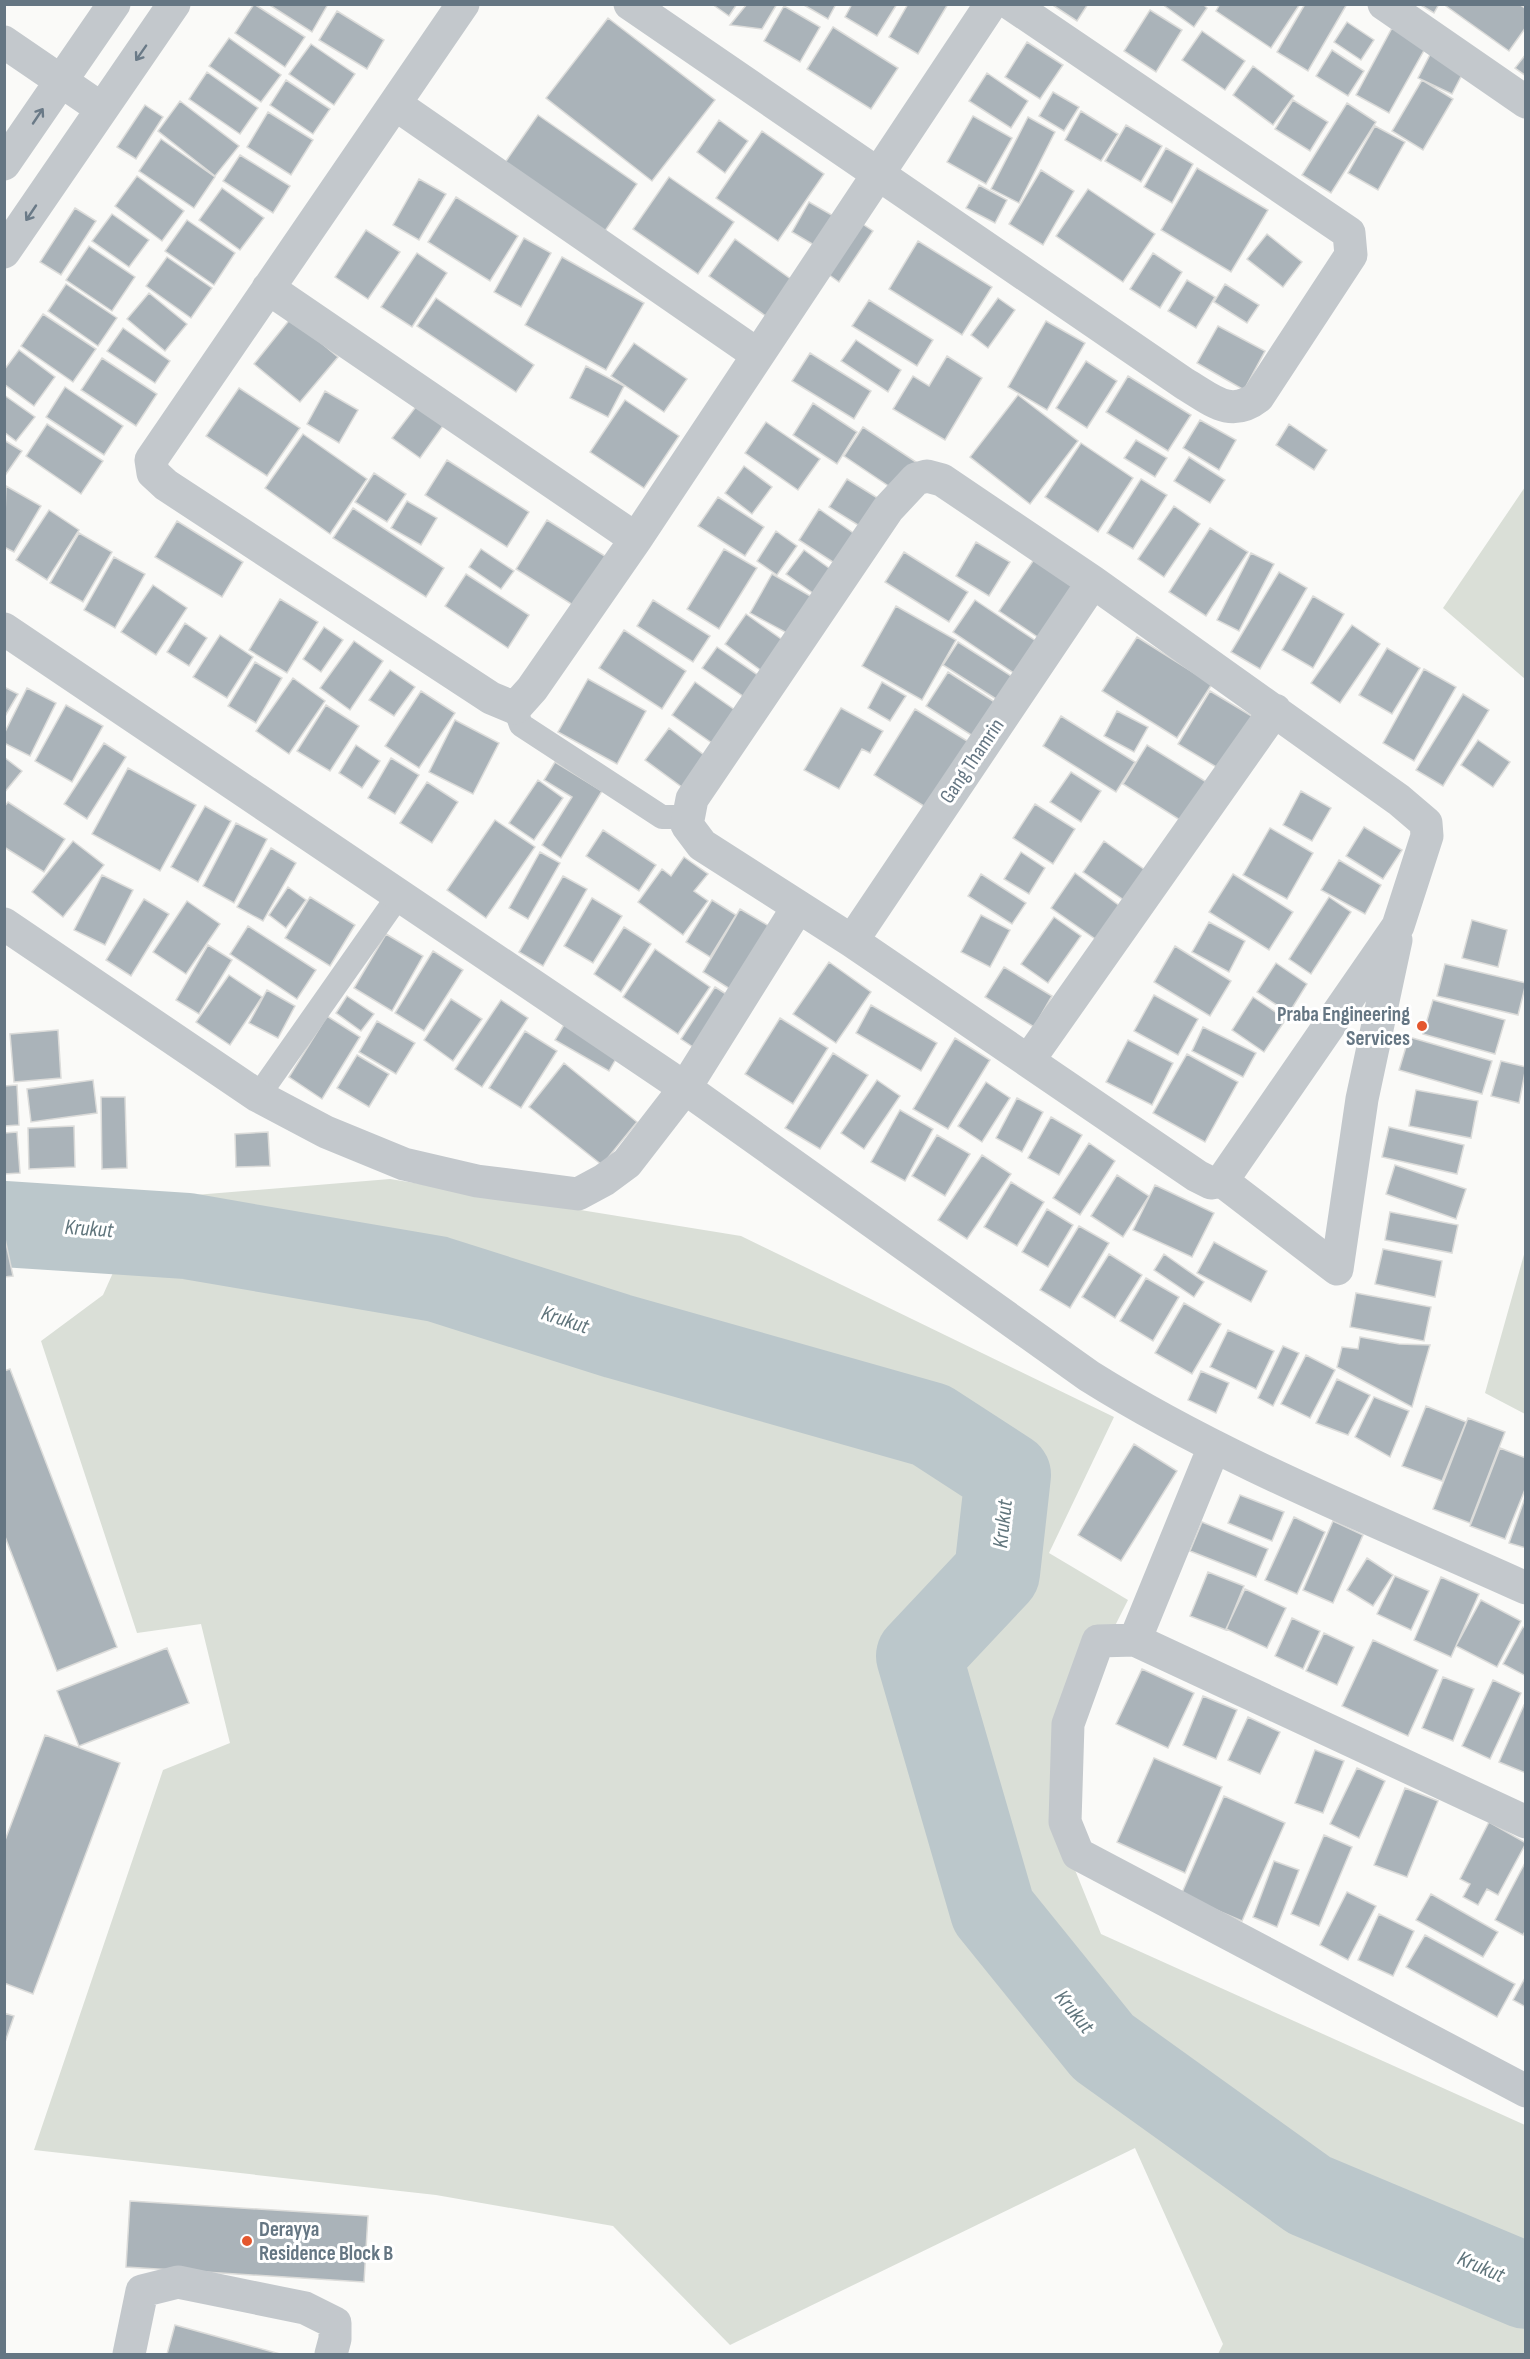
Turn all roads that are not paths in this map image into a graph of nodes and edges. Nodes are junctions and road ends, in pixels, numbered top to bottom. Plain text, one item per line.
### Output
1 (114, 4) edge
2 (174, 4) edge
3 (630, 4) edge
4 (991, 4) edge
5 (1011, 4) edge
6 (1384, 4) edge
7 (452, 8) edge
8 (4, 42) edge
9 (62, 81) junction
10 (1526, 102) edge
11 (395, 104) junction
12 (102, 109) junction
13 (4, 165) edge
14 (879, 173) junction
15 (4, 252) edge
16 (268, 288) junction
17 (758, 355) junction
18 (636, 539) junction
19 (1093, 582) junction
20 (4, 628) edge
21 (515, 708) junction
22 (1275, 710) junction
23 (688, 817) junction
24 (399, 895) junction
25 (798, 908) junction
26 (4, 924) edge
27 (1398, 926) junction
28 (852, 941) junction
29 (1028, 1061) junction
30 (686, 1088) junction
31 (258, 1096) junction
32 (1222, 1181) junction
33 (1214, 1447) junction
34 (1526, 1588) edge
35 (1135, 1640) junction
36 (1526, 1822) edge
37 (1526, 2091) edge
38 (129, 2355) edge
39 (331, 2355) edge

1 - 9 street
2 -> 12 street
3 - 14 street
4 - 14 street
5 - 14 street
6 - 10 street
7 - 11 street
8 - 9 street
9 - 12 street
13 -> 9 street
11 - 16 street
11 - 17 street
12 -> 15 street
14 - 17 street
16 - 18 street
16 - 21 street
17 - 18 street
18 - 21 street
19 - 22 street
19 - 23 street
19 - 28 street, Gang Thamrin
20 - 24 street
21 - 23 lane
22 - 27 street
22 - 29 street
23 - 25 street
24 - 30 street
24 - 31 lane
25 - 28 street
25 - 30 street
26 - 31 street
27 - 32 street
27 - 32 street
28 - 29 street
29 - 32 street
30 - 31 street
30 - 33 street
33 - 34 street
33 - 35 street
35 - 36 street
35 - 37 street
38 - 39 street

